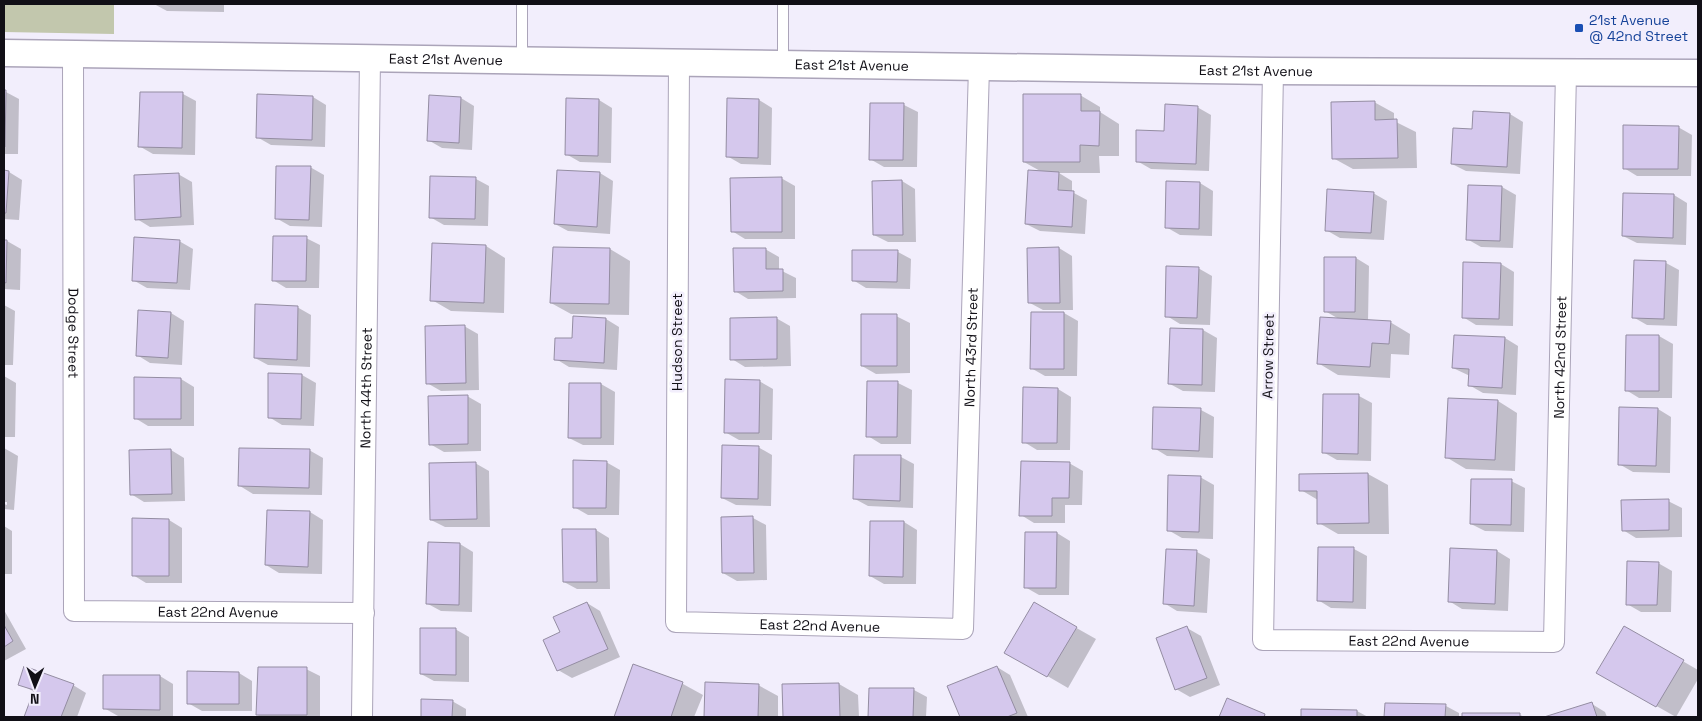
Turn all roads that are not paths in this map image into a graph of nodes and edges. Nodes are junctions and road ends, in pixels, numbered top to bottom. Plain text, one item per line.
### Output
1 (522, 4) edge
2 (784, 4) edge
3 (4, 53) edge
4 (73, 54) junction
5 (370, 58) junction
6 (522, 60) junction
7 (679, 62) junction
8 (783, 64) junction
9 (979, 67) junction
10 (1273, 71) junction
11 (1566, 72) junction
12 (1698, 73) edge
13 (74, 611) joint
14 (364, 613) junction
15 (676, 622) joint
16 (963, 629) joint
17 (1263, 640) joint
18 (1554, 642) joint
19 (362, 717) edge

1 - 6 lane
2 - 8 lane
3 - 4 street, East 21st Avenue
4 - 5 street, East 21st Avenue
4 - 13 street, Dodge Street
5 - 6 street, East 21st Avenue
5 - 14 street, North 44th Street
6 - 7 street, East 21st Avenue
7 - 8 street, East 21st Avenue
7 - 15 street, Hudson Street
8 - 9 street, East 21st Avenue
9 - 10 street, East 21st Avenue
9 - 16 street, North 43rd Street
10 - 11 street, East 21st Avenue
10 - 17 street, Arrow Street
11 - 12 street, East 21st Avenue
11 - 18 street, North 42nd Street
13 - 14 street, East 22nd Avenue
14 - 19 street, North 44th Street
15 - 16 street, East 22nd Avenue
17 - 18 street, East 22nd Avenue

